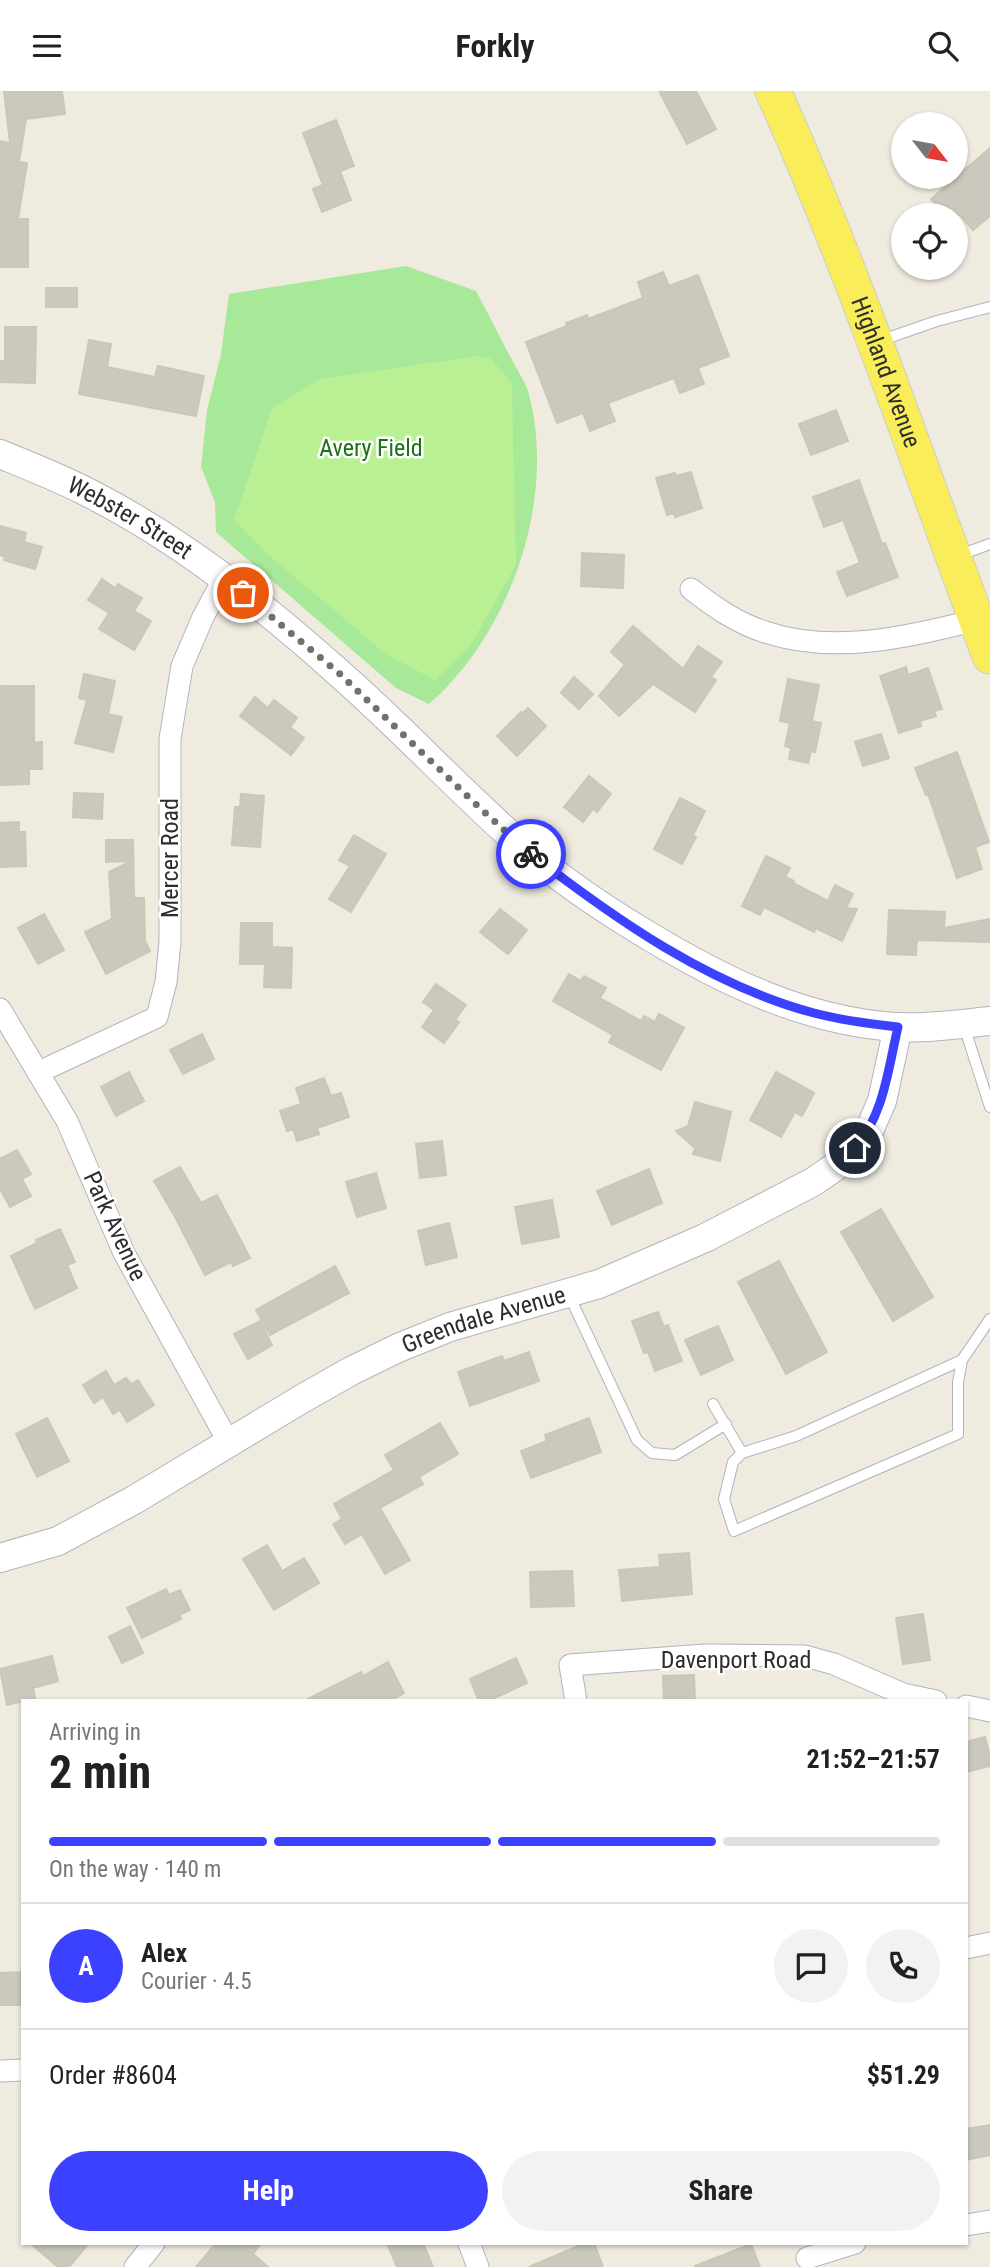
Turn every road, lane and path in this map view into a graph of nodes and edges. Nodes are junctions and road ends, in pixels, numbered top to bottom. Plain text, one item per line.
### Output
1 (773, 91) edge
2 (990, 307) edge
3 (876, 342) junction
4 (0, 454) edge
5 (990, 544) edge
6 (953, 557) junction
7 (224, 578) junction
8 (691, 589) dead end
9 (976, 620) junction
10 (990, 656) edge
11 (0, 1009) edge
12 (977, 1022) edge
13 (898, 1027) junction
14 (39, 1072) junction
15 (988, 1094) edge
16 (990, 1107) edge
17 (568, 1293) junction
18 (990, 1319) edge
19 (962, 1360) junction
20 (713, 1404) dead end
21 (726, 1424) junction
22 (229, 1443) junction
23 (742, 1453) junction
24 (0, 1558) edge
25 (576, 1699) edge
26 (927, 1699) edge
27 (968, 1706) edge
28 (990, 1711) edge
29 (990, 1943) edge
30 (968, 1948) edge
31 (21, 2070) edge
32 (0, 2071) edge
33 (990, 2221) edge
34 (968, 2225) edge
35 (152, 2245) edge
36 (470, 2245) edge
37 (847, 2245) edge
38 (806, 2256) edge
39 (135, 2267) edge
40 (478, 2267) edge

1 - 3 main road, Highland Avenue
2 - 3 lane
3 - 6 main road, Highland Avenue
4 - 7 street, Webster Street
5 - 6 lane
6 - 9 main road, Highland Avenue
7 - 13 street, Webster Street
7 - 14 street, Mercer Road
8 - 9 street
9 - 10 main road, Highland Avenue
11 - 14 street, Park Avenue
12 - 13 street, Webster Street
12 - 15 lane
13 - 17 street, Greendale Avenue
14 - 22 street, Park Avenue
15 - 16 lane
17 - 21 lane
17 - 22 street, Greendale Avenue
18 - 19 lane
19 - 23 lane
19 - 23 lane
20 - 21 lane
21 - 23 lane
22 - 24 street, Greendale Avenue
25 - 26 street, Davenport Road
27 - 28 street
29 - 30 street
31 - 32 street
33 - 34 street
35 - 39 street
36 - 40 street
37 - 38 street

